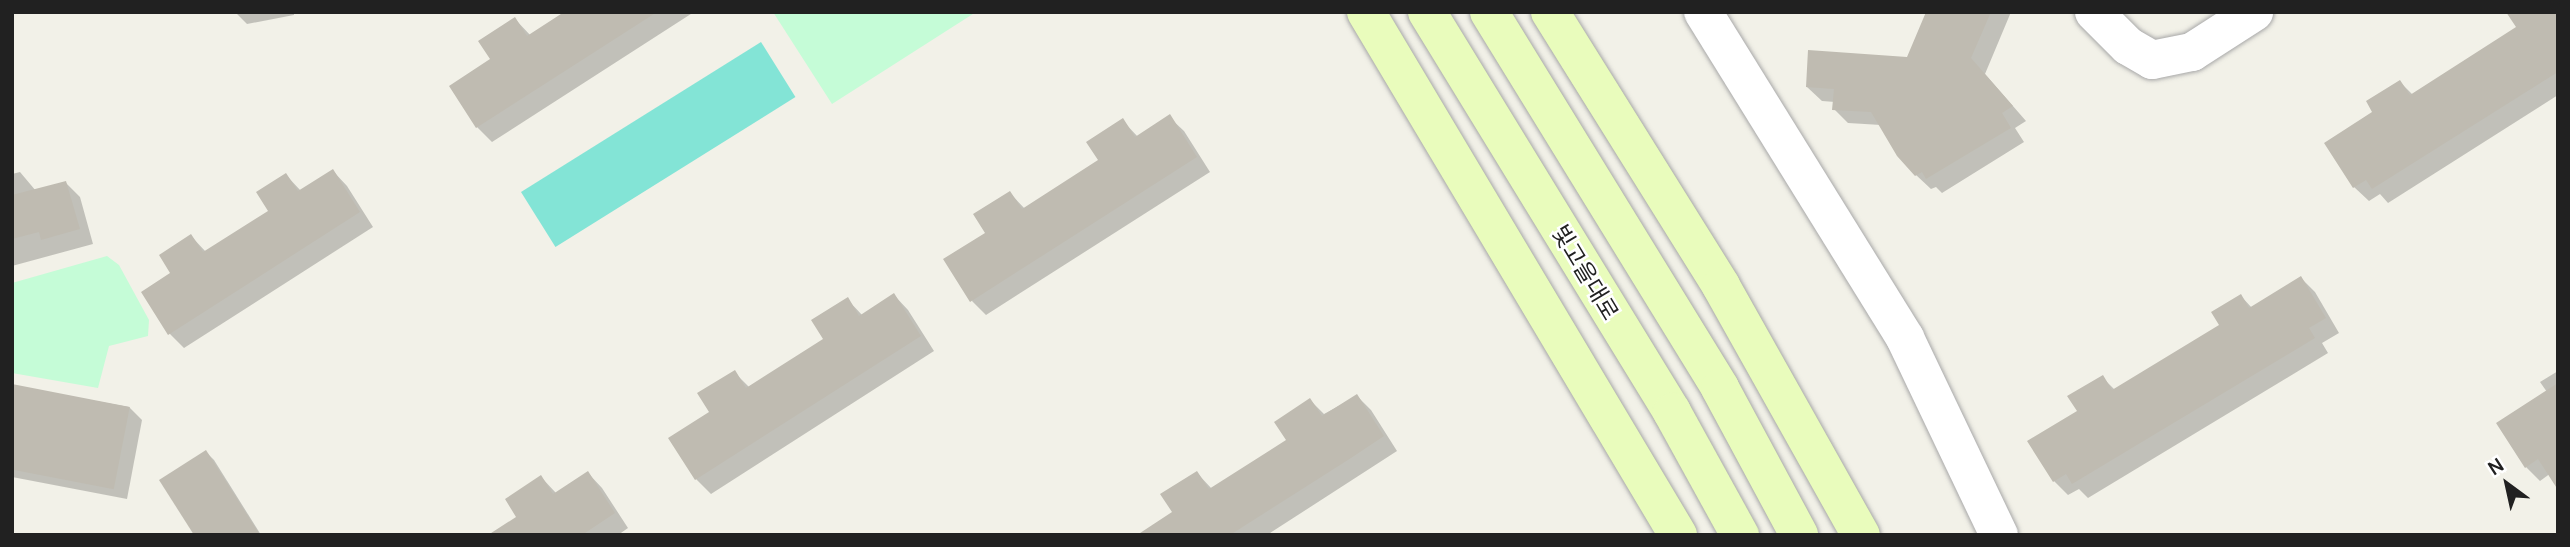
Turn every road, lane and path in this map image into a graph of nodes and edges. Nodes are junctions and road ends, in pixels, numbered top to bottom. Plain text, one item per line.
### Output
1 (1366, 12) edge
2 (1427, 12) edge
3 (1489, 12) edge
4 (1703, 12) edge
5 (2094, 12) edge
6 (2254, 12) edge
7 (1556, 19) edge
8 (1678, 535) edge
9 (1741, 535) edge
10 (1799, 535) edge
11 (1861, 535) edge
12 (2000, 535) edge

1 - 8 main road
2 - 9 main road, 빛고을대로
3 - 10 main road
4 - 12 street
5 - 6 street
7 - 11 main road

